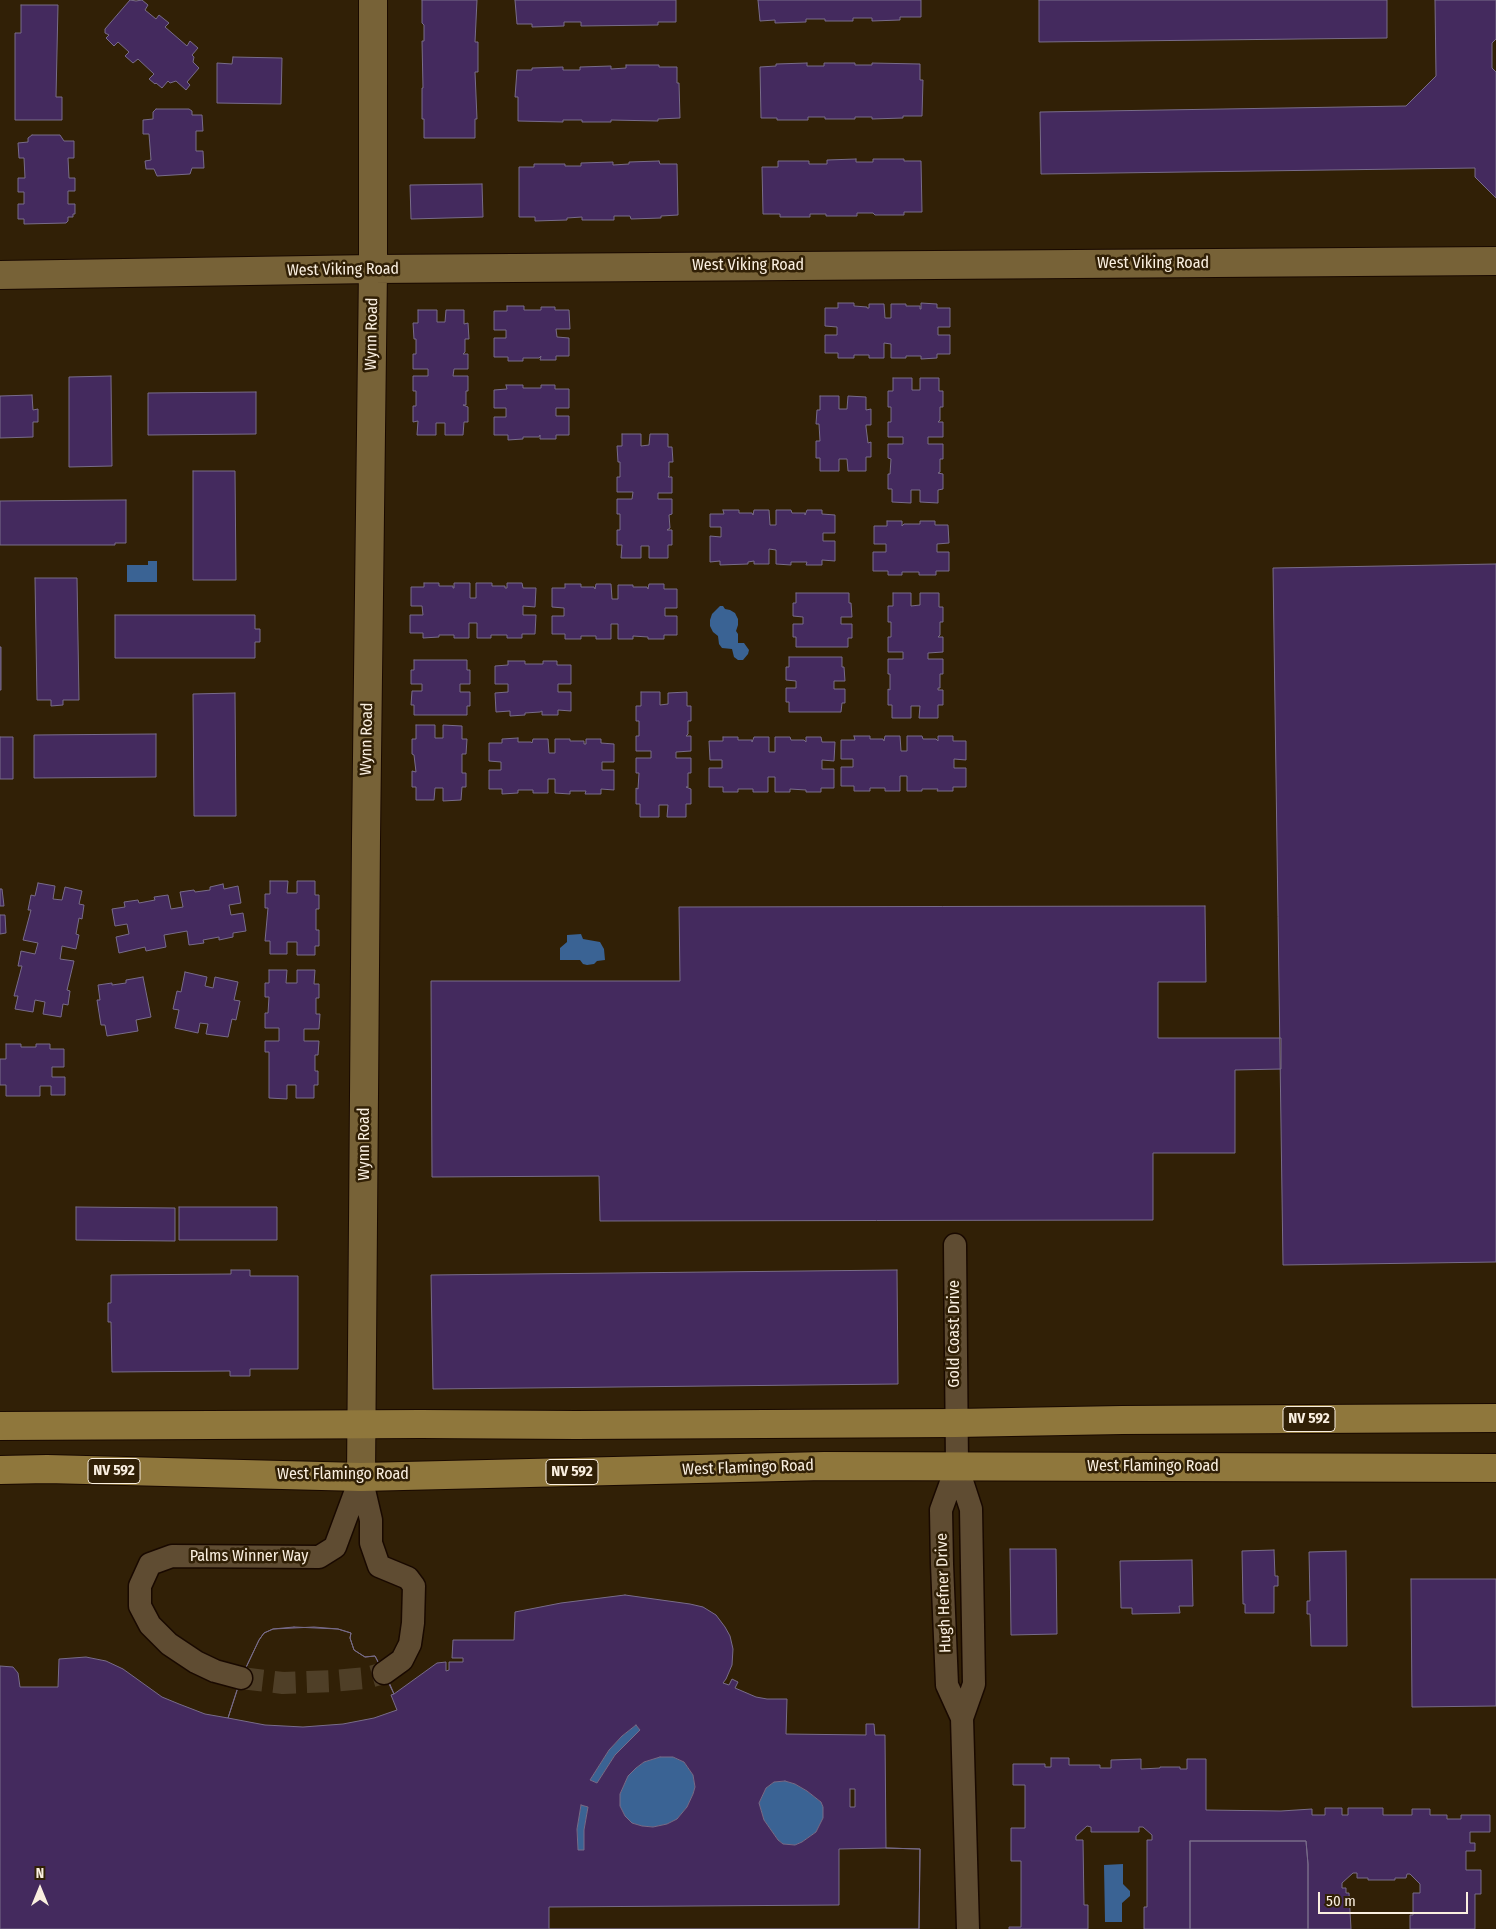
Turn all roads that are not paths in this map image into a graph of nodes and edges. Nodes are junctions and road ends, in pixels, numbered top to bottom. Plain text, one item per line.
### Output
1 (373, 0) edge
2 (1496, 261) edge
3 (373, 269) junction
4 (0, 274) edge
5 (955, 1245) dead end
6 (1496, 1418) edge
7 (956, 1423) junction
8 (363, 1424) junction
9 (0, 1426) edge
10 (957, 1466) junction
11 (1496, 1468) edge
12 (0, 1470) edge
13 (362, 1477) junction
14 (384, 1673) tunnel mouth
15 (241, 1678) tunnel mouth
16 (968, 1929) edge

1 - 3 street, Wynn Road
2 - 3 street, West Viking Road
3 - 4 street, West Viking Road
3 - 8 street, Wynn Road
5 - 7 street, Gold Coast Drive
6 - 7 main road, NV 592
7 - 8 main road, NV 592
7 - 10 street, Hugh Hefner Drive
8 - 9 main road, NV 592
8 - 13 street, Wynn Road
10 - 11 main road, West Flamingo Road / NV 592
10 - 13 main road, West Flamingo Road / NV 592
10 - 16 street, Hugh Hefner Drive
12 - 13 main road, West Flamingo Road / NV 592
13 - 14 street
13 - 15 street, Palms Winner Way

